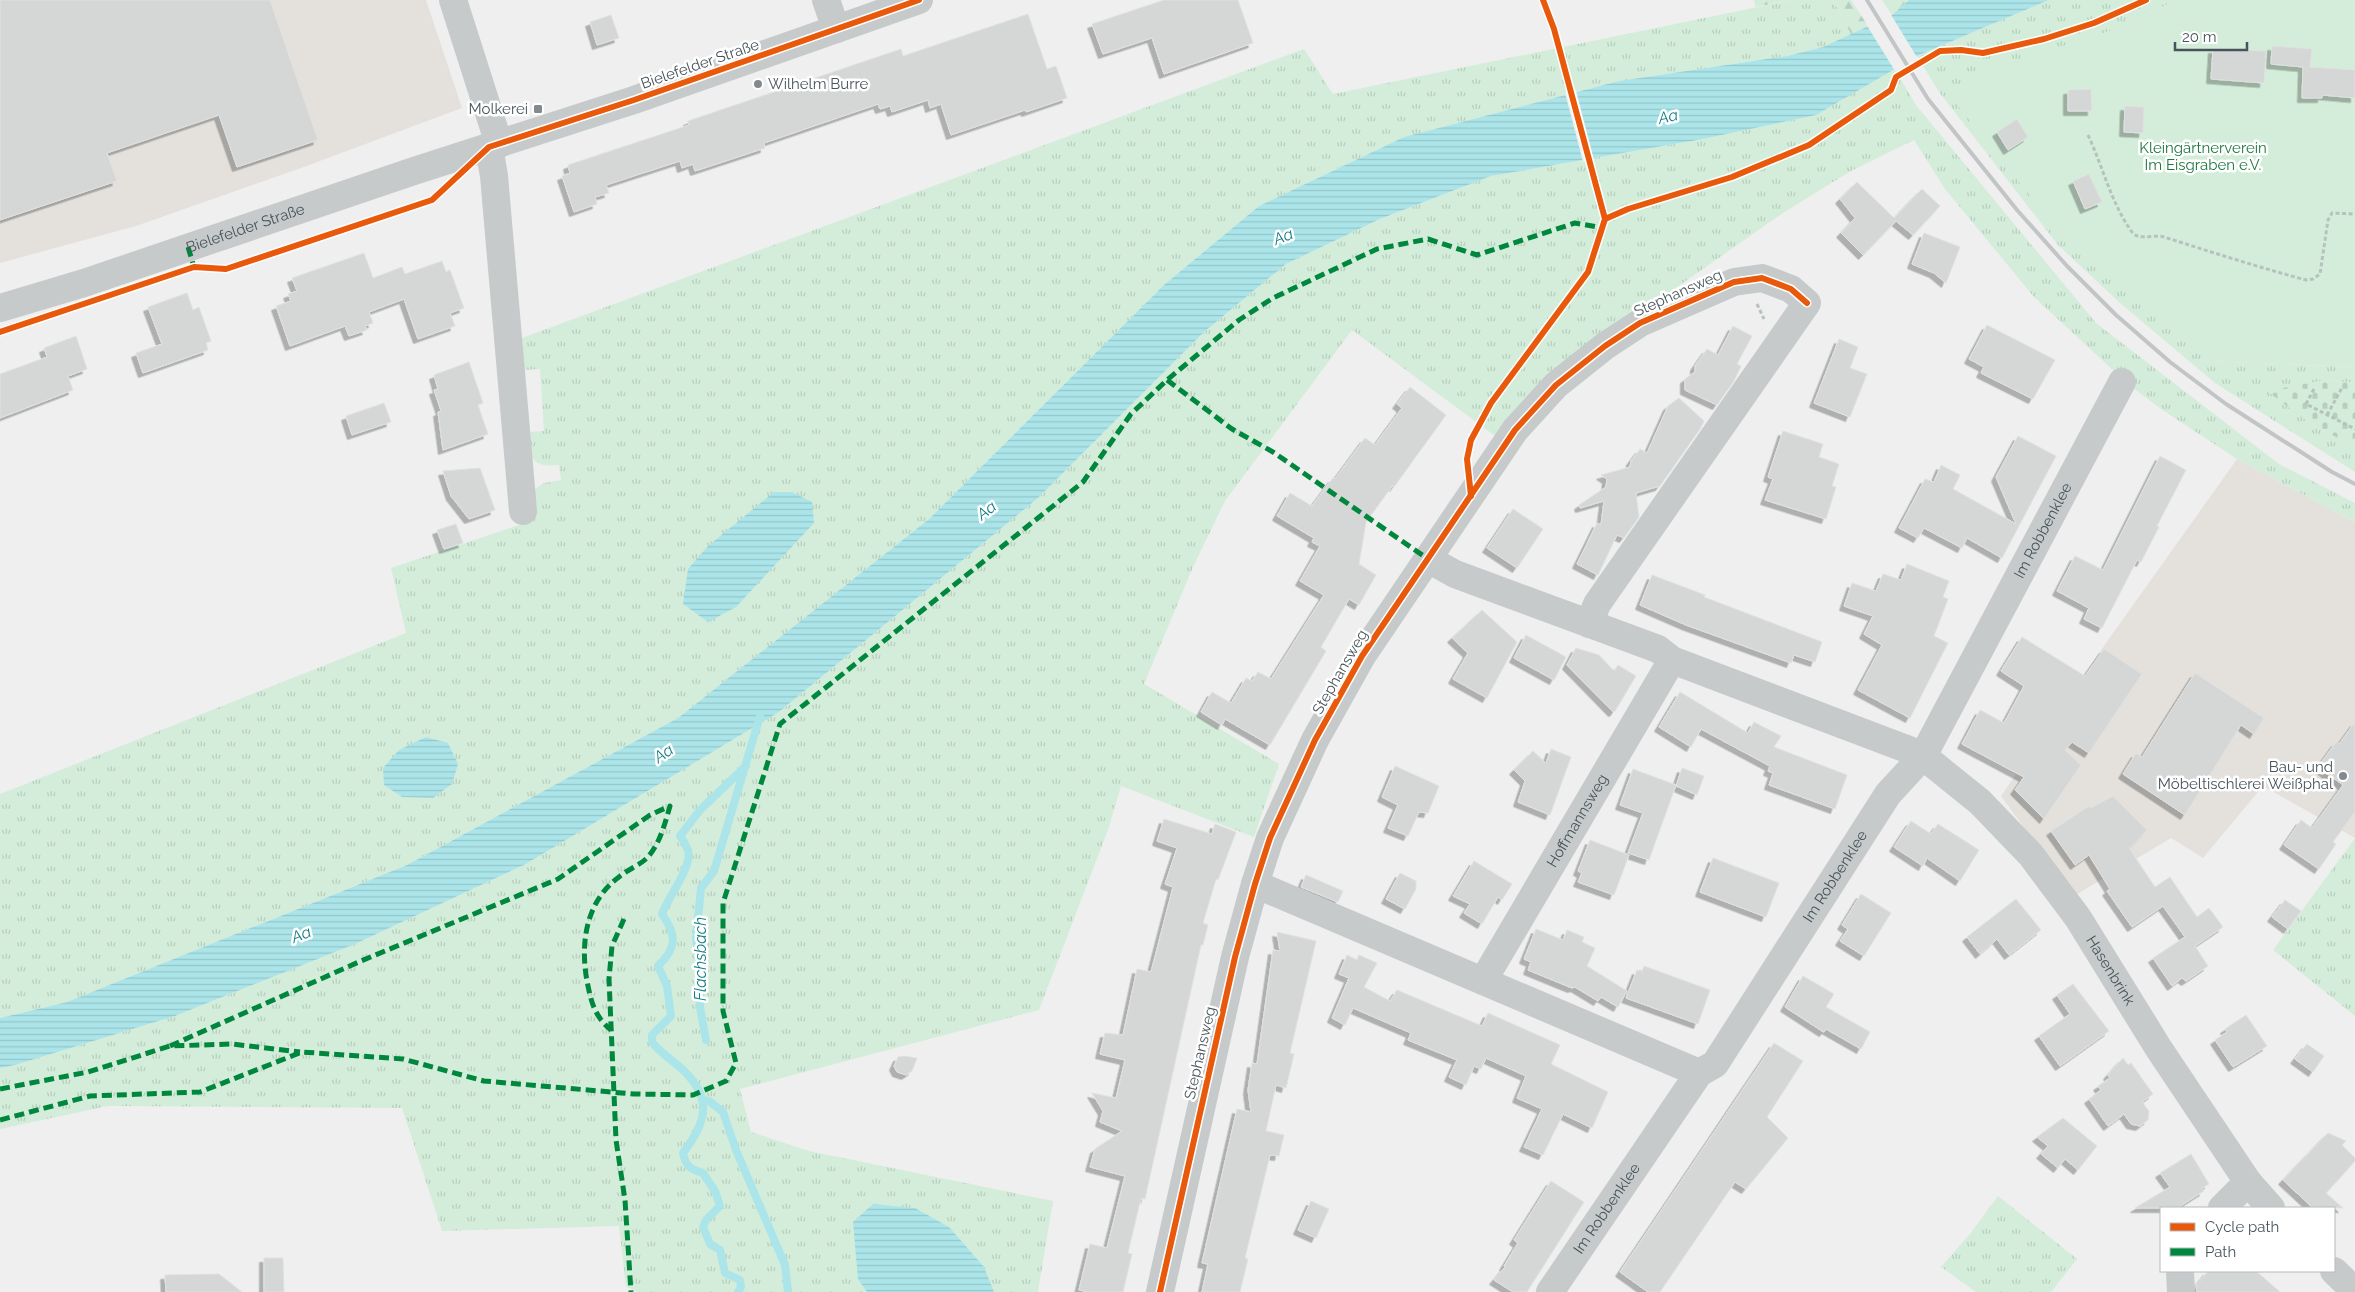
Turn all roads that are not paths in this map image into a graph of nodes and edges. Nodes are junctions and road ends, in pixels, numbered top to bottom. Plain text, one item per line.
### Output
1 (453, 0) edge
2 (826, 0) edge
3 (919, 0) edge
4 (836, 29) junction
5 (494, 145) junction
6 (0, 308) edge
7 (2122, 382) dead end
8 (523, 511) dead end
9 (1428, 559) junction
10 (1589, 624) junction
11 (1672, 660) junction
12 (1922, 756) junction
13 (1255, 884) junction
14 (1483, 981) junction
15 (1699, 1073) junction
16 (2248, 1182) junction
17 (2223, 1207) edge
18 (2270, 1207) edge
19 (2335, 1271) edge
20 (2180, 1272) edge
21 (2355, 1291) edge
22 (1160, 1292) edge
23 (1550, 1292) edge
24 (2181, 1292) edge

1 - 5 street
2 - 4 street
3 - 4 street, Bielefelder Straße
4 - 5 street, Bielefelder Straße
5 - 6 street, Bielefelder Straße
5 - 8 street
7 - 12 street, Im Robbenklee
9 - 10 street
9 - 10 street, Stephansweg
9 - 13 street, Stephansweg
10 - 11 street
11 - 12 street
11 - 14 street, Hoffmannsweg
12 - 15 street, Im Robbenklee
12 - 16 street, Hasenbrink
13 - 14 street
13 - 22 street, Stephansweg
14 - 15 street
15 - 23 street, Im Robbenklee
16 - 17 street
16 - 18 street, Hasenbrink
19 - 21 street
20 - 24 street

